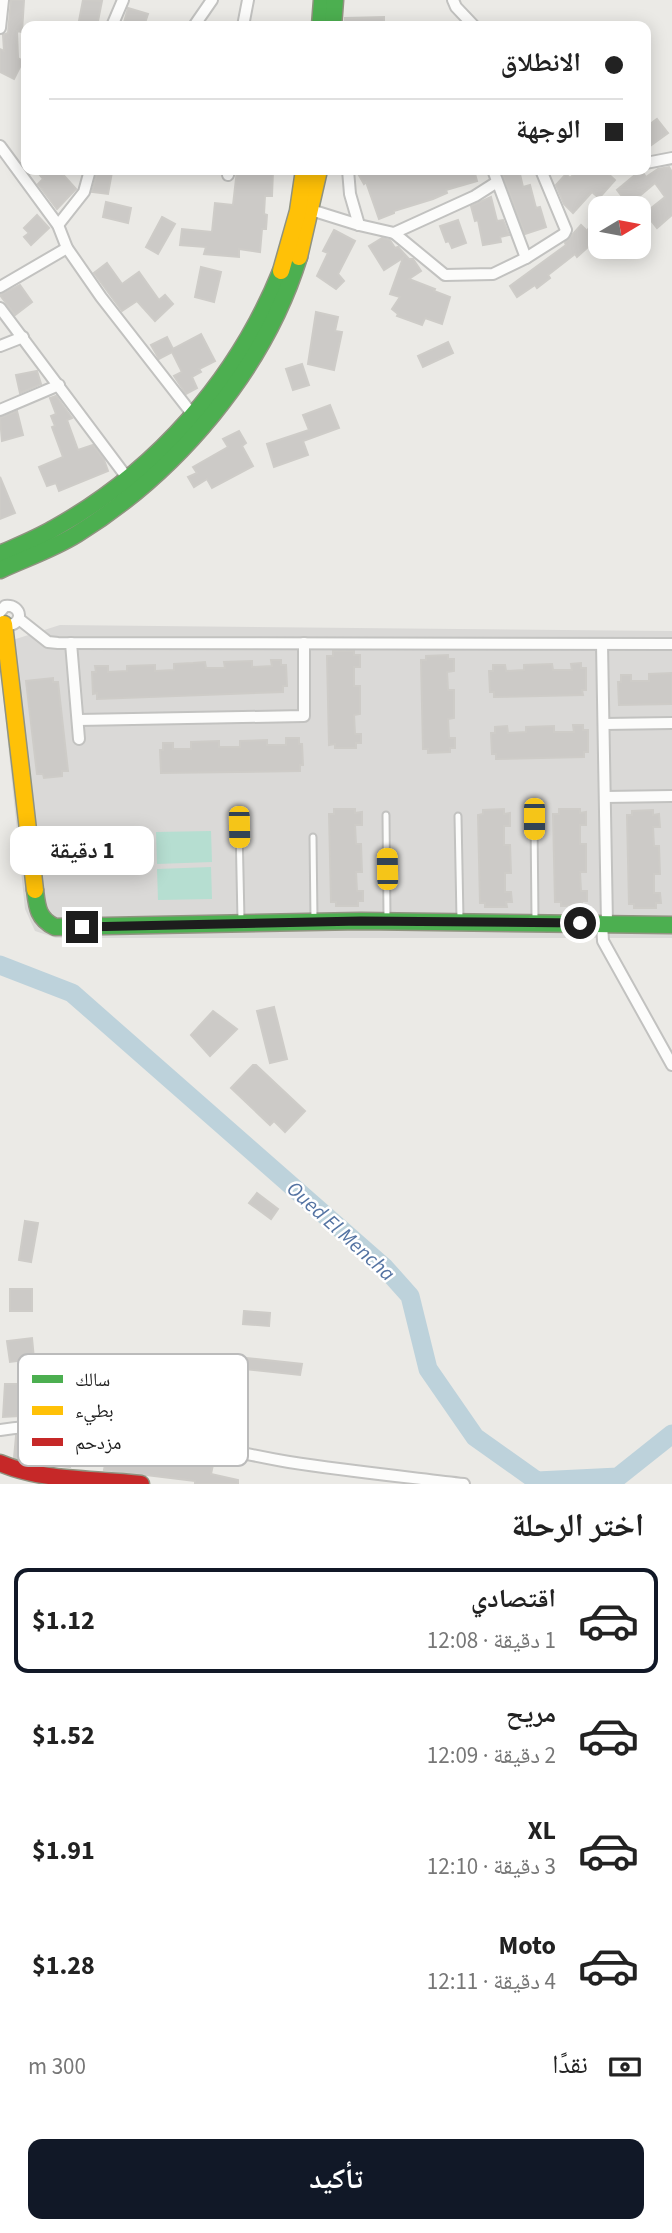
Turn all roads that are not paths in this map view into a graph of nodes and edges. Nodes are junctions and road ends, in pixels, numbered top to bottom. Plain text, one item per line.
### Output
1 (3, 0) edge
2 (123, 0) edge
3 (212, 0) edge
4 (248, 0) edge
5 (321, 0) edge
6 (335, 0) edge
7 (453, 0) edge
8 (114, 21) edge
9 (197, 21) edge
10 (244, 21) edge
11 (320, 21) edge
12 (333, 21) edge
13 (470, 21) edge
14 (0, 28) edge
15 (0, 146) edge
16 (672, 158) edge
17 (651, 162) edge
18 (21, 175) edge
19 (21, 175) edge
20 (89, 175) edge
21 (303, 175) edge
22 (318, 175) edge
23 (348, 175) edge
24 (495, 175) edge
25 (543, 175) edge
26 (498, 182) junction
27 (311, 210) junction
28 (58, 225) junction
29 (359, 225) junction
30 (394, 233) junction
31 (67, 248) junction
32 (526, 258) junction
33 (0, 287) edge
34 (0, 308) edge
35 (23, 337) junction
36 (0, 346) edge
37 (59, 385) junction
38 (0, 410) edge
39 (193, 415) junction
40 (128, 479) junction
41 (0, 554) edge
42 (0, 570) edge
43 (4, 615) edge
44 (71, 643) junction
45 (304, 643) junction
46 (602, 644) junction
47 (672, 644) edge
48 (78, 720) junction
49 (672, 723) edge
50 (604, 724) junction
51 (79, 739) dead end
52 (672, 796) edge
53 (605, 797) junction
54 (386, 816) dead end
55 (458, 816) dead end
56 (534, 819) dead end
57 (239, 827) dead end
58 (313, 837) dead end
59 (387, 921) junction
60 (314, 922) junction
61 (460, 922) junction
62 (535, 922) junction
63 (241, 924) junction
64 (605, 924) junction
65 (672, 925) edge
66 (672, 1065) edge
67 (18, 1429) edge
68 (0, 1430) edge
69 (248, 1454) edge
70 (0, 1463) edge
71 (138, 1484) edge
72 (464, 1484) edge

1 - 14 street
2 - 8 street
3 - 9 street
4 - 10 street
5 - 11 main road
6 - 12 main road
7 - 13 street
15 - 18 street
16 - 17 street
19 - 28 street
20 - 28 street
21 - 39 main road
22 - 27 main road
23 - 29 street
24 - 26 street
25 - 32 street
26 - 30 street
26 - 32 street
27 - 29 street
27 - 42 main road
28 - 31 street
29 - 30 street
30 - 32 street
31 - 33 street
31 - 39 street
34 - 35 street
35 - 36 street
35 - 37 street
37 - 38 street
37 - 40 street
39 - 40 main road
40 - 41 main road
43 - 44 street
43 - 63 main road
44 - 45 street
44 - 48 street
45 - 46 street
45 - 48 street
46 - 47 street
46 - 50 street
48 - 51 street
49 - 50 street
50 - 53 street
52 - 53 street
53 - 64 street
54 - 59 lane
55 - 61 lane
56 - 62 lane
57 - 63 lane
58 - 60 lane
59 - 60 main road
59 - 61 main road
60 - 63 main road
61 - 62 main road
62 - 64 main road
64 - 65 main road
64 - 66 street
67 - 68 street
69 - 72 street
70 - 71 main road

